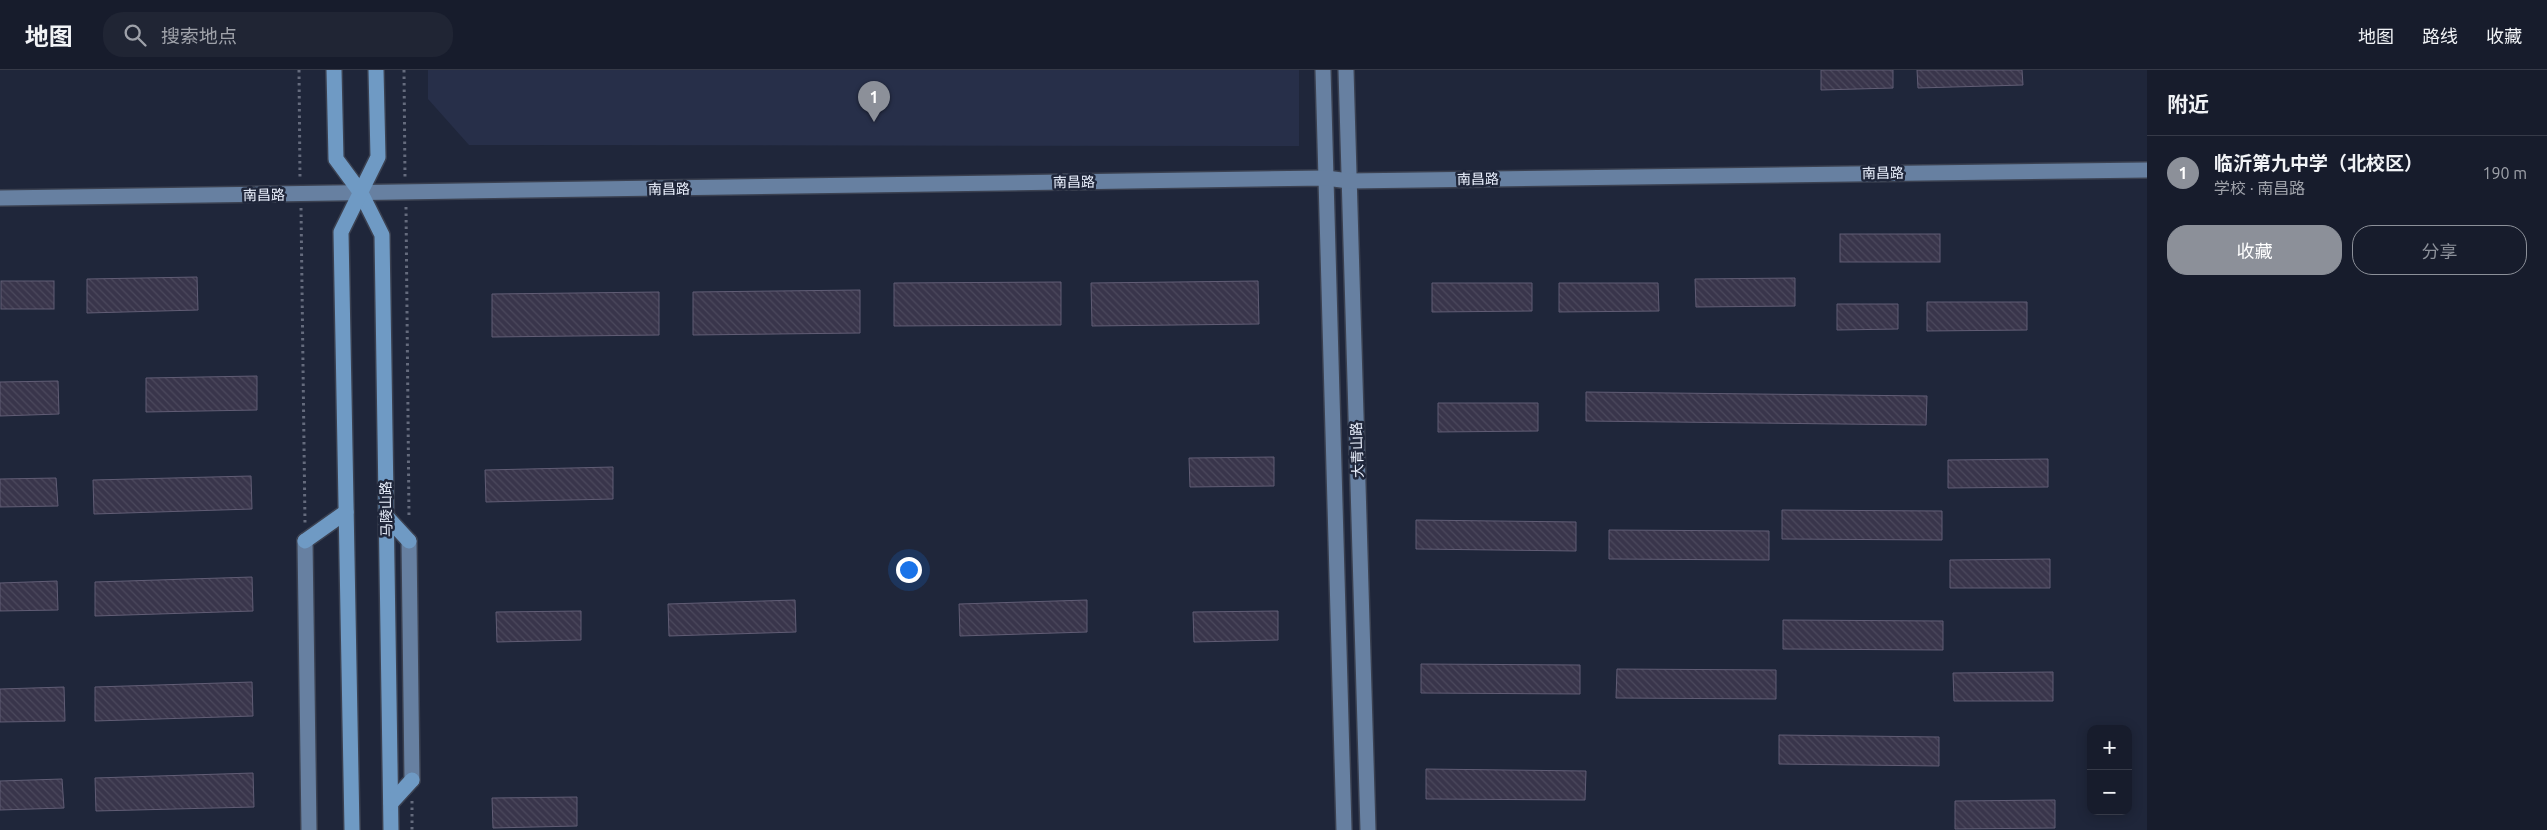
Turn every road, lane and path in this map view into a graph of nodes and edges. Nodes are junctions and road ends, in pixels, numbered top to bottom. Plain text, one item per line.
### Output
1 (300, 70) edge
2 (334, 70) edge
3 (376, 70) edge
4 (404, 70) edge
5 (1323, 70) edge
6 (1346, 70) edge
7 (2147, 170) edge
8 (1326, 178) junction
9 (1349, 181) junction
10 (360, 193) junction
11 (405, 193) junction
12 (300, 194) junction
13 (0, 198) edge
14 (346, 512) junction
15 (386, 516) junction
16 (305, 541) junction
17 (409, 541) junction
18 (412, 780) junction
19 (391, 803) junction
20 (309, 830) edge
21 (352, 830) edge
22 (392, 830) edge
23 (412, 830) edge
24 (1344, 830) edge
25 (1368, 830) edge

1 - 12 path
2 - 10 main road, 马陵山路
3 - 10 main road
4 - 11 path
5 - 8 street, 大青山路
6 - 9 street, 大青山路
7 - 9 street, 南昌路
8 - 9 street, 南昌路
8 - 11 street, 南昌路
8 - 24 street, 大青山路
9 - 25 street, 大青山路
10 - 11 street, 南昌路
10 - 12 street, 南昌路
10 - 14 main road
10 - 15 main road, 马陵山路
11 - 17 path
12 - 13 street, 南昌路
12 - 16 path
14 - 16 main road
14 - 21 main road
15 - 17 main road
15 - 19 main road, 马陵山路
16 - 20 street
17 - 18 street
18 - 19 main road
18 - 23 path
19 - 22 main road, 马陵山路

